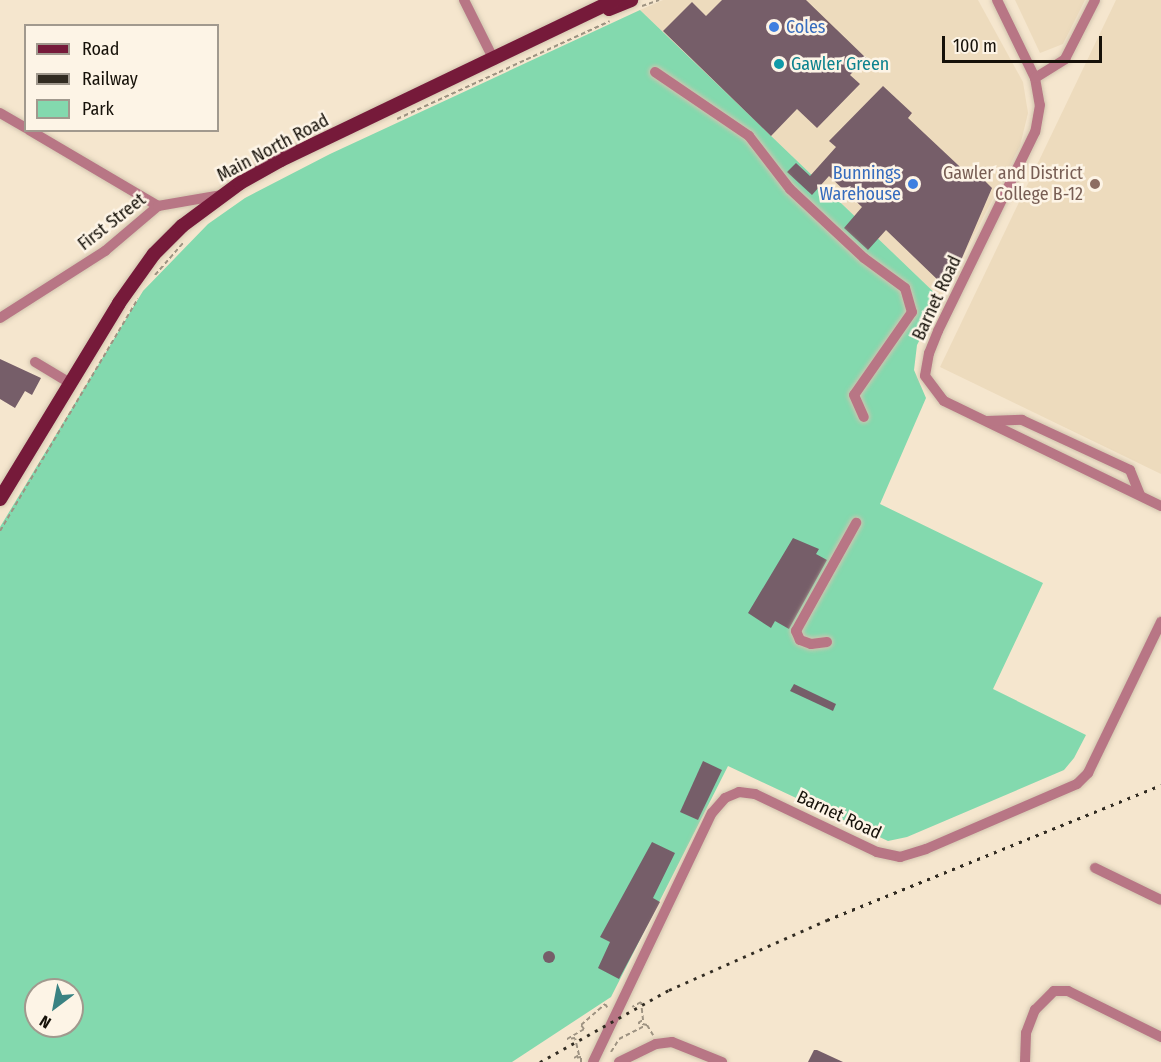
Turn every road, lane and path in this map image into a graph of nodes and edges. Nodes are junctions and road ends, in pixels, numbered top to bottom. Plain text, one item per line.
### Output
1 (464, 0) edge
2 (615, 0) edge
3 (659, 0) edge
4 (997, 0) edge
5 (1095, 0) edge
6 (632, 5) edge
7 (613, 20) dead end
8 (554, 31) junction
9 (494, 60) junction
10 (655, 72) dead end
11 (1035, 78) junction
12 (1, 117) edge
13 (391, 122) dead end
14 (24, 128) edge
15 (32, 132) edge
16 (222, 195) junction
17 (158, 206) junction
18 (185, 242) dead end
19 (152, 278) dead end
20 (142, 293) dead end
21 (0, 318) edge
22 (35, 362) dead end
23 (70, 383) junction
24 (864, 417) dead end
25 (986, 422) junction
26 (1140, 495) junction
27 (0, 499) edge
28 (1161, 506) edge
29 (856, 522) dead end
30 (0, 531) edge
31 (1161, 622) edge
32 (827, 642) dead end
33 (1095, 868) dead end
34 (1161, 900) edge
35 (615, 1015) junction
36 (647, 1025) junction
37 (1161, 1037) edge
38 (654, 1038) dead end
39 (610, 1052) dead end
40 (581, 1062) edge
41 (593, 1062) edge
42 (619, 1062) edge
43 (722, 1062) edge
44 (1025, 1062) edge

1 - 9 street
2 - 8 main road, Main North Road
3 - 6 path
4 - 11 street, Barnet Road
5 - 11 street
6 - 8 main road, Main North Road
7 - 13 path
8 - 9 main road, Main North Road
9 - 16 main road, Main North Road
10 - 24 street
11 - 25 street, Barnet Road
12 - 14 street
15 - 17 street
16 - 17 street, First Street
16 - 23 main road, Main North Road
17 - 21 street, First Street
18 - 19 path
20 - 30 path
22 - 23 street
23 - 27 main road, Main North Road
25 - 26 street, Barnet Road
25 - 26 street
26 - 28 street, Barnet Road
29 - 32 street
31 - 35 street, Barnet Road
33 - 34 street
35 - 36 path
35 - 40 path
35 - 41 street, Barnet Road
36 - 38 path
36 - 39 path
37 - 44 street
42 - 43 street

